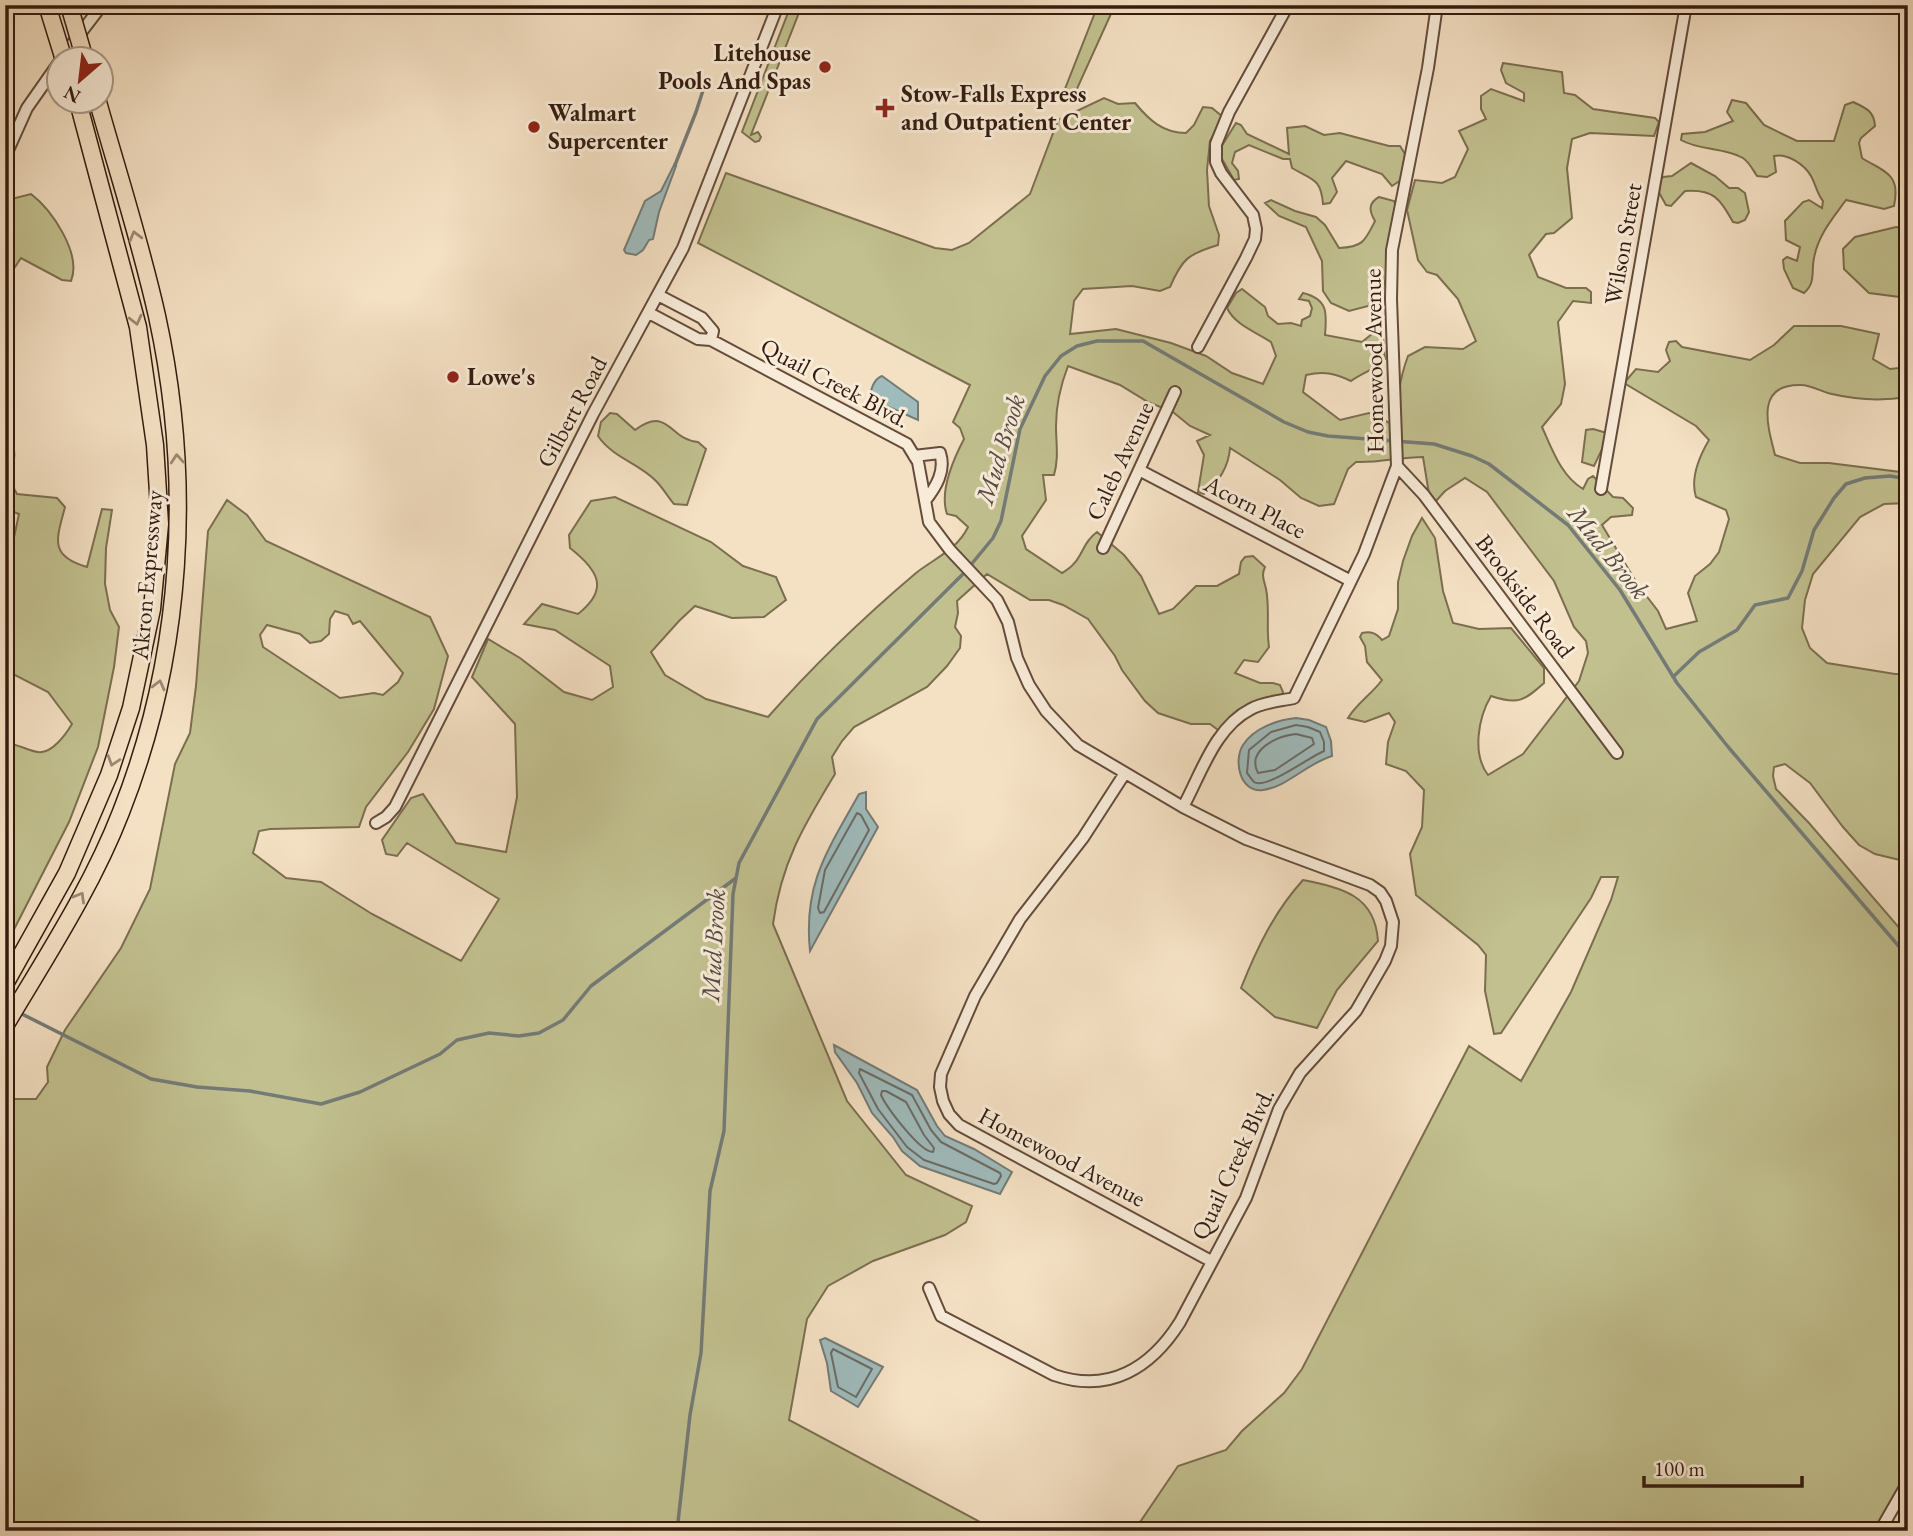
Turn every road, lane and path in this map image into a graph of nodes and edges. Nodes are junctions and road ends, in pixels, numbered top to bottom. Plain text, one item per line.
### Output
1 (47, 5) edge
2 (69, 5) edge
3 (102, 5) edge
4 (778, 5) edge
5 (1287, 5) edge
6 (1437, 5) edge
7 (1686, 5) edge
8 (57, 46) edge
9 (71, 46) edge
10 (81, 46) edge
11 (46, 81) edge
12 (81, 116) edge
13 (102, 116) edge
14 (5, 157) edge
15 (658, 295) junction
16 (649, 313) junction
17 (711, 340) junction
18 (1198, 346) dead end
19 (1175, 392) dead end
20 (914, 456) junction
21 (1397, 462) junction
22 (1139, 470) junction
23 (1601, 489) dead end
24 (925, 501) junction
25 (1103, 548) dead end
26 (1352, 581) junction
27 (1617, 753) dead end
28 (1125, 773) junction
29 (1183, 807) junction
30 (376, 823) dead end
31 (5, 984) edge
32 (5, 1026) edge
33 (1211, 1261) junction
34 (929, 1288) dead end
35 (1908, 1482) edge
36 (1880, 1531) edge

1 - 8 highway, bridge
2 - 10 highway, bridge
3 - 9 street
4 - 15 street, Gilbert Road
5 - 18 street
6 - 21 street, Homewood Avenue
7 - 23 street, Wilson Street
11 - 14 street
12 -> 31 highway, Akron Expressway
32 -> 13 highway, Akron Expressway
15 - 16 street, Gilbert Road
15 - 17 street
16 - 17 street, Quail Creek Blvd.
16 - 30 street, Gilbert Road
17 - 20 street, Quail Creek Blvd.
19 - 22 street, Caleb Avenue
20 - 24 street, Quail Creek Blvd.
20 - 24 street
21 - 26 street, Homewood Avenue
21 - 27 street, Brookside Road
22 - 25 street, Caleb Avenue
22 - 26 street, Acorn Place
24 - 28 street, Quail Creek Blvd.
26 - 29 street, Homewood Avenue
28 - 29 street, Quail Creek Blvd.
28 - 33 street, Homewood Avenue
29 - 33 street, Quail Creek Blvd.
33 - 34 street, Quail Creek Blvd.
35 - 36 street

